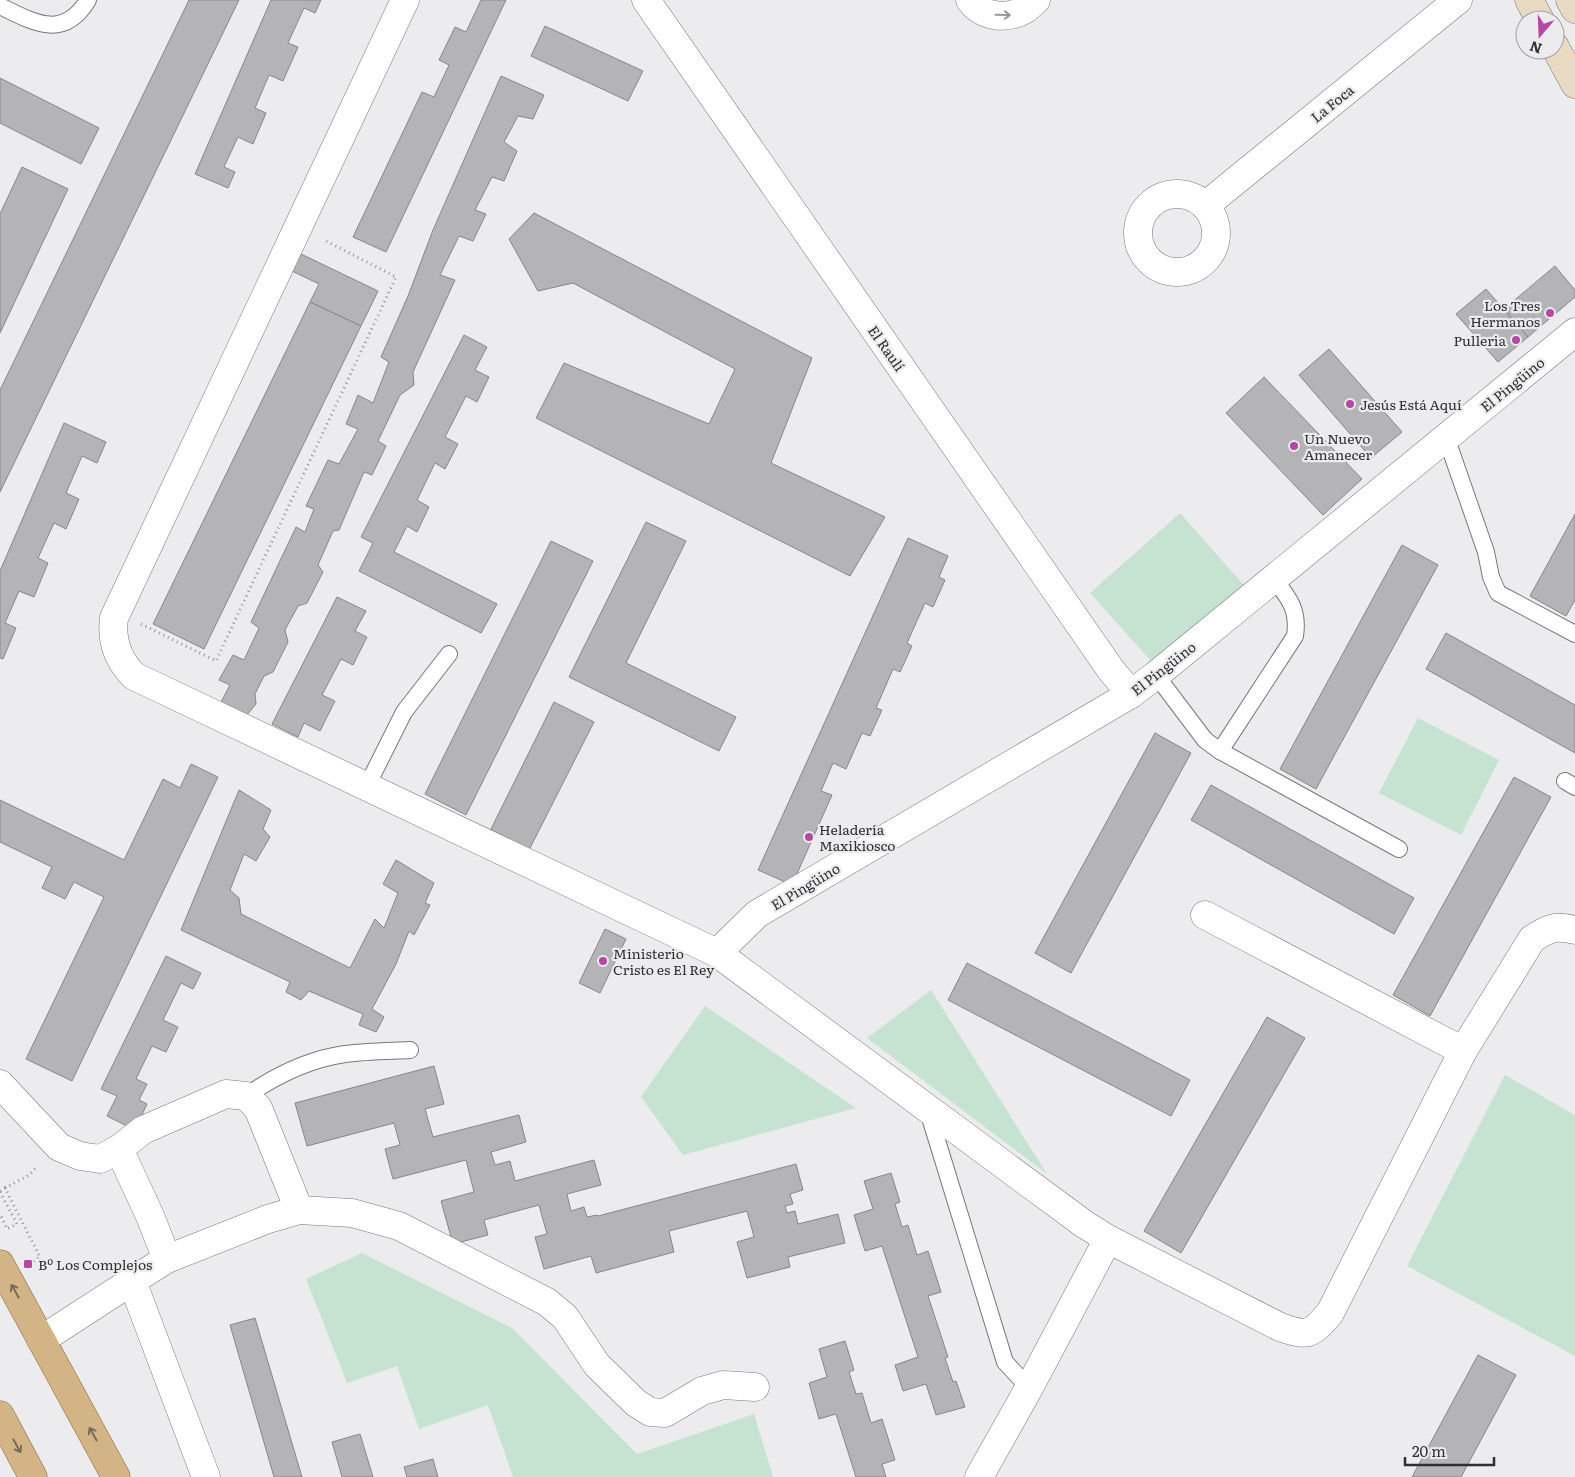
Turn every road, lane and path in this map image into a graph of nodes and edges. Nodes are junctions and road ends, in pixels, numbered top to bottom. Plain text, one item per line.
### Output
1 (88, 0) edge
2 (406, 0) edge
3 (646, 0) edge
4 (970, 0) edge
5 (1036, 0) edge
6 (1458, 0) edge
7 (1570, 0) edge
8 (0, 6) edge
9 (1575, 10) edge
10 (1562, 60) edge
11 (1575, 84) edge
12 (1206, 206) dead end
13 (299, 227) junction
14 (1575, 332) edge
15 (1446, 437) junction
16 (1274, 579) junction
17 (117, 612) junction
18 (1575, 634) edge
19 (450, 654) dead end
20 (1156, 675) junction
21 (1131, 694) junction
22 (1220, 751) junction
23 (366, 786) junction
24 (1399, 849) dead end
25 (1205, 915) dead end
26 (1575, 930) edge
27 (717, 953) junction
28 (410, 1050) dead end
29 (1463, 1051) junction
30 (0, 1084) edge
31 (246, 1096) junction
32 (928, 1108) junction
33 (58, 1147) junction
34 (119, 1148) junction
35 (5, 1188) junction
36 (0, 1191) edge
37 (300, 1210) junction
38 (0, 1214) edge
39 (1108, 1239) junction
40 (167, 1259) junction
41 (0, 1264) edge
42 (28, 1264) dead end
43 (132, 1281) junction
44 (42, 1340) junction
45 (755, 1387) dead end
46 (1029, 1388) junction
47 (0, 1415) edge
48 (34, 1477) edge
49 (116, 1477) edge
50 (206, 1477) edge
51 (979, 1477) edge

1 - 8 lane
2 - 13 street
3 - 21 street, El Raulí
4 -> 5 street
6 - 12 street, La Foca
7 - 9 main road
10 - 11 main road
13 - 17 street
13 - 17 path
14 - 15 street, El Pingüino
15 - 16 street, El Pingüino
15 - 18 lane
16 - 20 street, El Pingüino
16 - 22 lane
17 - 23 street
19 - 23 lane
20 - 21 street, El Pingüino
20 - 22 lane
21 - 27 street, El Pingüino
22 - 24 lane
23 - 27 street
25 - 29 street
26 - 29 street
27 - 32 street
28 - 31 lane
29 - 39 street
30 - 33 street
31 - 34 street
31 - 37 street
32 - 39 street
32 - 46 lane
33 - 34 street
33 - 35 path
34 - 40 street
35 - 36 path
35 - 42 path
36 - 38 path
37 - 40 street
37 - 45 street
39 - 46 street
40 - 43 street
44 -> 41 main road
43 - 44 street
43 - 50 street
49 -> 44 main road
46 - 51 street
47 -> 48 main road

